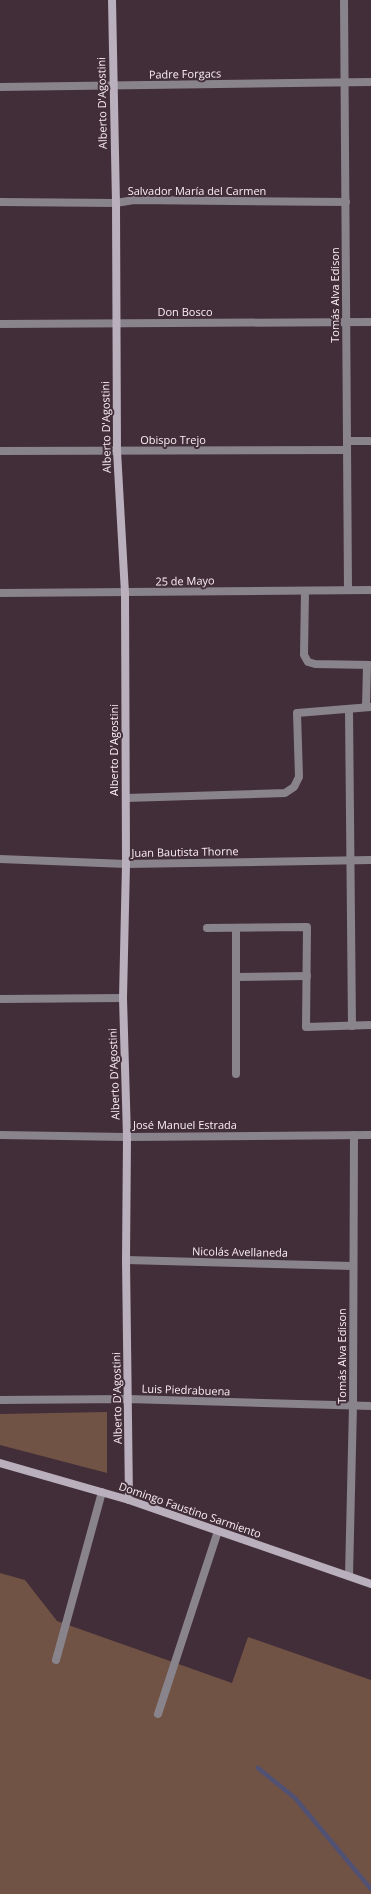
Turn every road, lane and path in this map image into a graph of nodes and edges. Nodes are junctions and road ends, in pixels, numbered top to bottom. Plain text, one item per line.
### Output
1 (112, 0) edge
2 (344, 0) edge
3 (345, 82) junction
4 (371, 82) edge
5 (0, 87) edge
6 (113, 87) junction
7 (0, 202) edge
8 (346, 202) junction
9 (116, 203) junction
10 (345, 322) junction
11 (371, 322) edge
12 (0, 324) edge
13 (115, 324) junction
14 (347, 441) junction
15 (371, 441) edge
16 (347, 450) junction
17 (0, 451) edge
18 (117, 451) junction
19 (348, 590) junction
20 (371, 590) edge
21 (305, 591) junction
22 (0, 593) edge
23 (125, 593) junction
24 (369, 665) edge
25 (369, 707) edge
26 (349, 710) junction
27 (126, 798) junction
28 (0, 859) edge
29 (350, 860) junction
30 (371, 860) edge
31 (126, 864) junction
32 (207, 928) dead end
33 (236, 928) junction
34 (307, 976) junction
35 (236, 977) junction
36 (123, 998) junction
37 (0, 999) edge
38 (352, 1026) junction
39 (371, 1026) edge
40 (236, 1074) dead end
41 (0, 1135) edge
42 (354, 1135) junction
43 (371, 1135) edge
44 (127, 1136) junction
45 (126, 1260) junction
46 (353, 1266) junction
47 (128, 1399) junction
48 (0, 1400) edge
49 (353, 1406) junction
50 (371, 1406) edge
51 (0, 1463) edge
52 (102, 1492) junction
53 (129, 1500) junction
54 (218, 1531) junction
55 (349, 1576) junction
56 (371, 1584) edge
57 (56, 1660) dead end
58 (158, 1714) dead end

1 - 6 main road, Alberto D'Agostini
2 - 3 street, Tomás Alva Edison
3 - 4 street, Padre Forgacs
3 - 6 street, Padre Forgacs
3 - 8 street, Tomás Alva Edison
5 - 6 street, Padre Forgacs
6 - 9 main road, Alberto D'Agostini
7 - 9 street, Salvador María del Carmen
8 - 9 street, Salvador María del Carmen
8 - 10 street, Tomás Alva Edison
9 - 13 main road, Alberto D'Agostini
10 - 11 street, Don Bosco
10 - 13 street, Don Bosco
10 - 14 street, Tomás Alva Edison
12 - 13 street, Don Bosco
13 - 18 main road, Alberto D'Agostini
14 - 15 street
14 - 16 street, Tomás Alva Edison
16 - 18 street, Obispo Trejo
16 - 19 street, Tomás Alva Edison
17 - 18 street, Obispo Trejo
18 - 23 main road, Alberto D'Agostini
19 - 20 street, 25 de Mayo
19 - 21 street, 25 de Mayo
21 - 23 street, 25 de Mayo
21 - 24 street
22 - 23 street, 25 de Mayo
23 - 27 main road, Alberto D'Agostini
24 - 25 street
25 - 26 street
26 - 27 street
26 - 29 street
27 - 31 main road, Alberto D'Agostini
28 - 31 street, Juan Bautista Thorne
29 - 30 street, Juan Bautista Thorne
29 - 31 street, Juan Bautista Thorne
29 - 38 street
31 - 36 main road, Alberto D'Agostini
32 - 33 street
33 - 34 street
33 - 35 street
34 - 35 street
34 - 38 street
35 - 40 street
36 - 37 street
36 - 44 main road, Alberto D'Agostini
38 - 39 street
41 - 44 street, José Manuel Estrada
42 - 43 street, José Manuel Estrada
42 - 44 street, José Manuel Estrada
42 - 46 street, Tomás Alva Edison
44 - 45 main road, Alberto D'Agostini
45 - 46 street, Nicolás Avellaneda
45 - 47 main road, Alberto D'Agostini
46 - 49 street, Tomás Alva Edison
47 - 48 street, Luis Piedrabuena
47 - 49 street, Luis Piedrabuena
47 - 53 main road, Alberto D'Agostini
49 - 50 street, Luis Piedrabuena
49 - 55 street, Tomás Alva Edison
51 - 52 main road, Domingo Faustino Sarmiento
52 - 53 main road, Domingo Faustino Sarmiento
52 - 57 street
53 - 54 main road, Domingo Faustino Sarmiento
54 - 55 main road, Domingo Faustino Sarmiento
54 - 58 street
55 - 56 main road, Domingo Faustino Sarmiento

